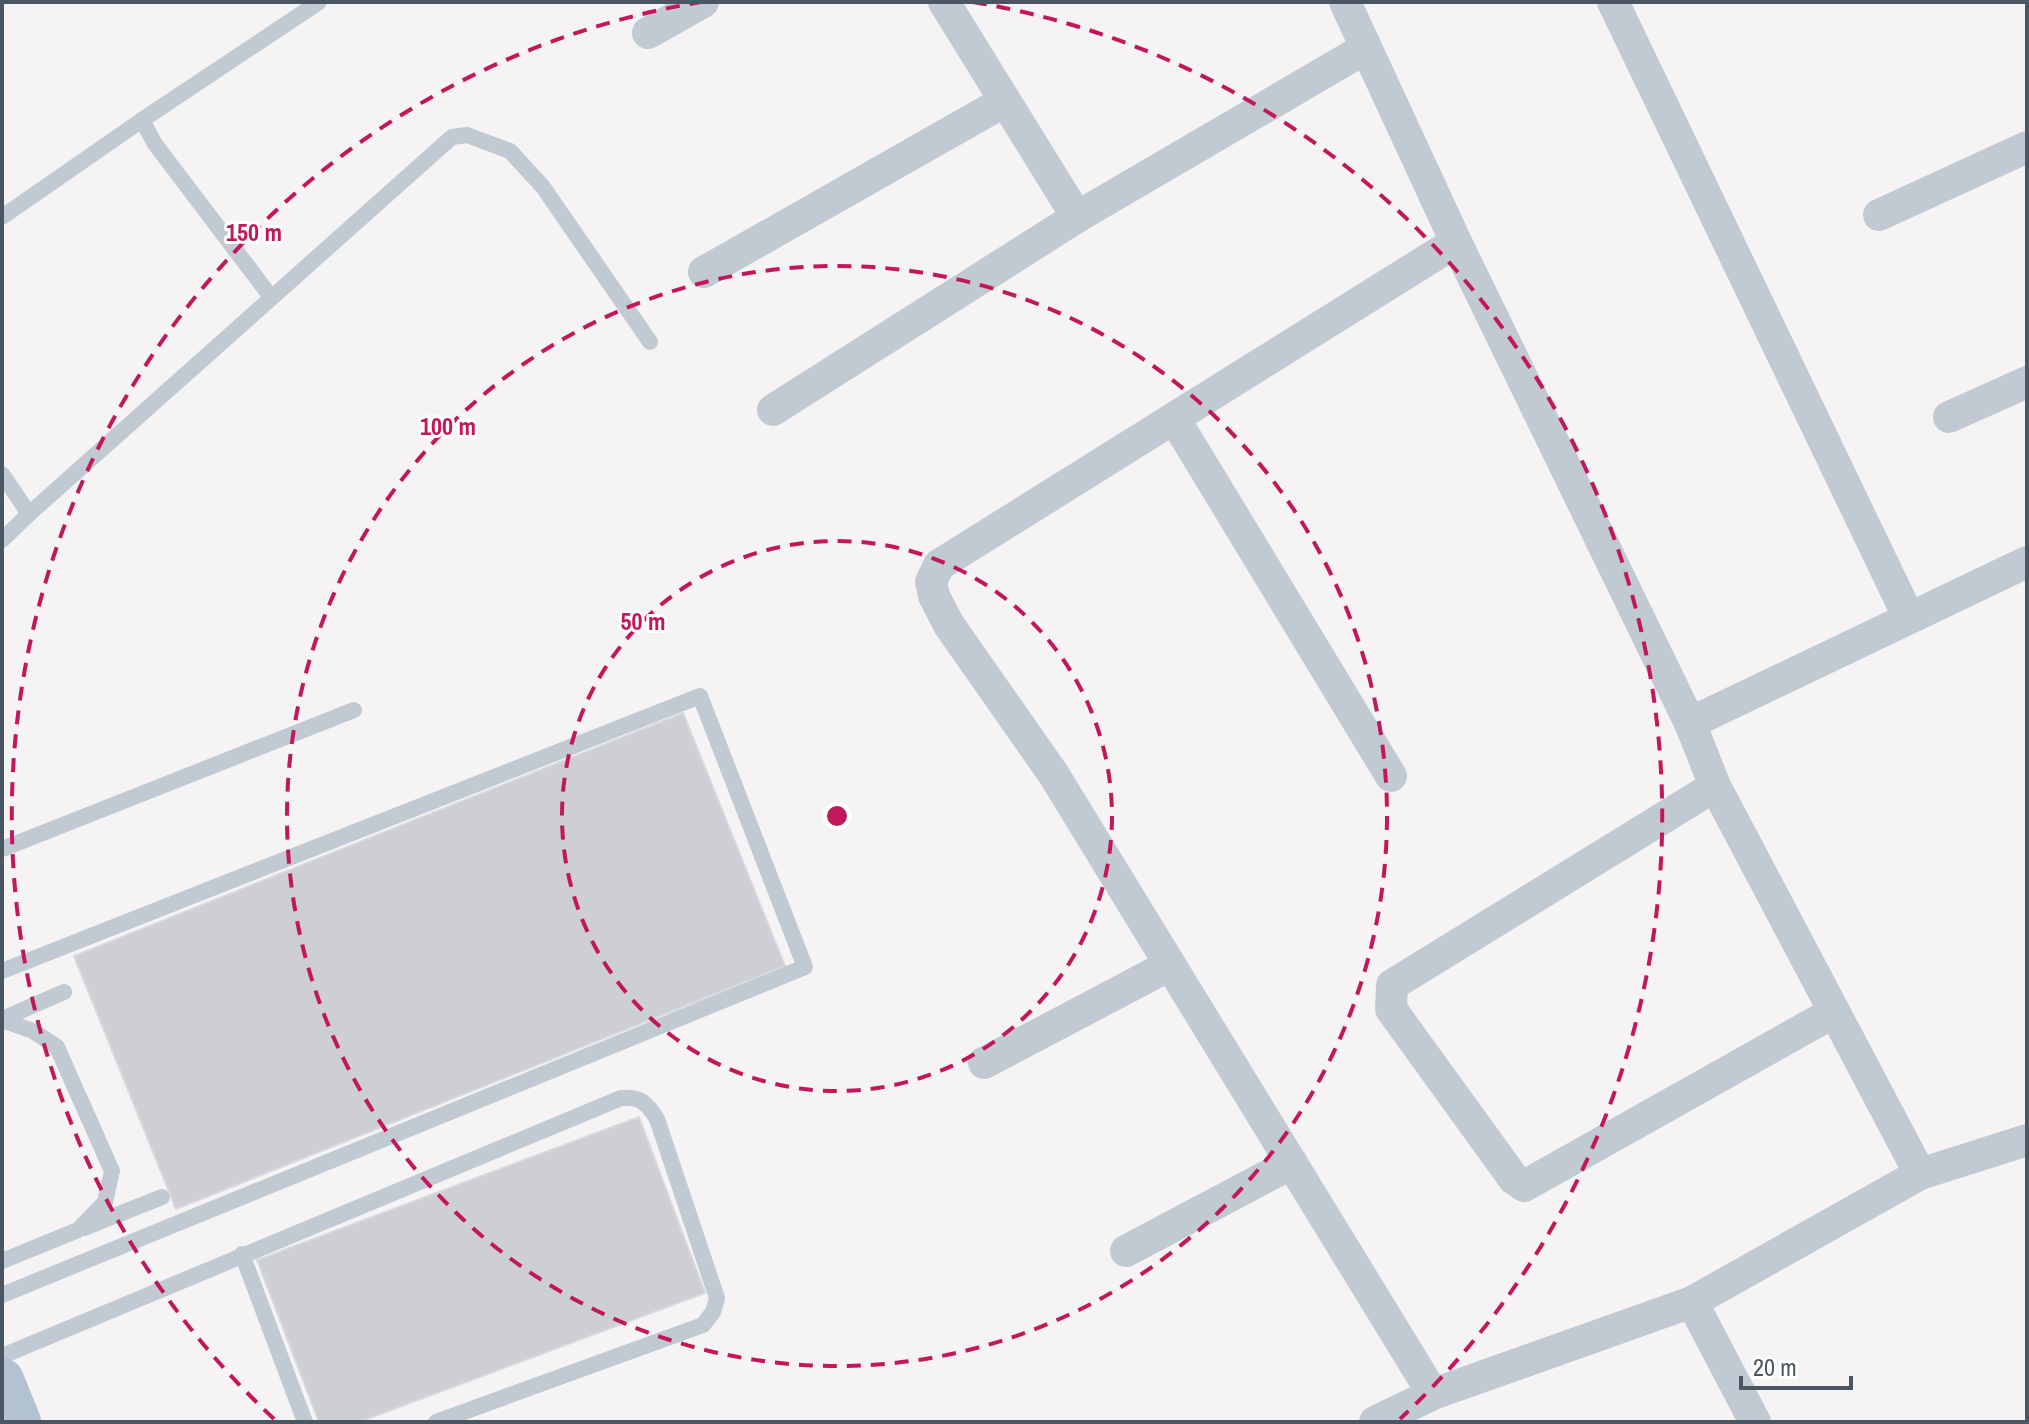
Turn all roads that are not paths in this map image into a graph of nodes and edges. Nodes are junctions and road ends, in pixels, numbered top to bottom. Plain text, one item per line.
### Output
1 (319, 2) edge
2 (703, 2) edge
3 (944, 2) edge
4 (1345, 2) edge
5 (1613, 2) edge
6 (648, 33) dead end
7 (1366, 48) junction
8 (1005, 101) junction
9 (142, 120) junction
10 (2027, 147) edge
11 (1879, 215) dead end
12 (2, 217) edge
13 (1077, 217) junction
14 (1456, 242) junction
15 (704, 272) dead end
16 (271, 297) junction
17 (650, 342) dead end
18 (2027, 382) edge
19 (773, 410) dead end
20 (1949, 417) dead end
21 (1174, 418) junction
22 (2, 474) edge
23 (29, 514) junction
24 (2, 540) edge
25 (2027, 562) edge
26 (1909, 618) junction
27 (354, 710) dead end
28 (1690, 723) junction
29 (1391, 776) dead end
30 (1715, 786) junction
31 (2, 849) edge
32 (1170, 965) junction
33 (2, 971) edge
34 (64, 992) dead end
35 (1834, 1012) junction
36 (2, 1019) edge
37 (984, 1063) dead end
38 (2027, 1140) edge
39 (1292, 1163) junction
40 (1920, 1174) junction
41 (162, 1197) dead end
42 (78, 1230) junction
43 (1126, 1251) dead end
44 (242, 1254) junction
45 (2, 1261) edge
46 (2, 1295) edge
47 (1692, 1302) junction
48 (2, 1356) edge
49 (2, 1380) edge
50 (1433, 1394) junction
51 (19, 1422) edge
52 (305, 1422) edge
53 (436, 1422) edge
54 (1375, 1422) edge
55 (1755, 1422) edge

1 - 9 lane
2 - 6 street
3 - 8 street
4 - 7 street
5 - 26 street
7 - 13 street
7 - 14 street
8 - 13 street
8 - 15 street
9 - 12 lane
9 - 16 lane
10 - 11 street
13 - 19 street
14 - 21 street
14 - 28 street
16 - 17 lane
16 - 23 lane
18 - 20 street
21 - 29 street
21 - 32 street
22 - 23 lane
23 - 24 lane
25 - 26 street
26 - 28 street
27 - 31 lane
28 - 30 street
30 - 35 street
30 - 35 street
32 - 37 street
32 - 39 street
33 - 46 lane
34 - 36 lane
35 - 40 street
36 - 42 lane
38 - 40 street
39 - 43 street
39 - 50 street
40 - 47 street
41 - 42 lane
42 - 45 lane
44 - 48 lane
44 - 52 lane
44 - 53 lane
47 - 50 street
47 - 55 street
49 - 51 main road
50 - 54 street

